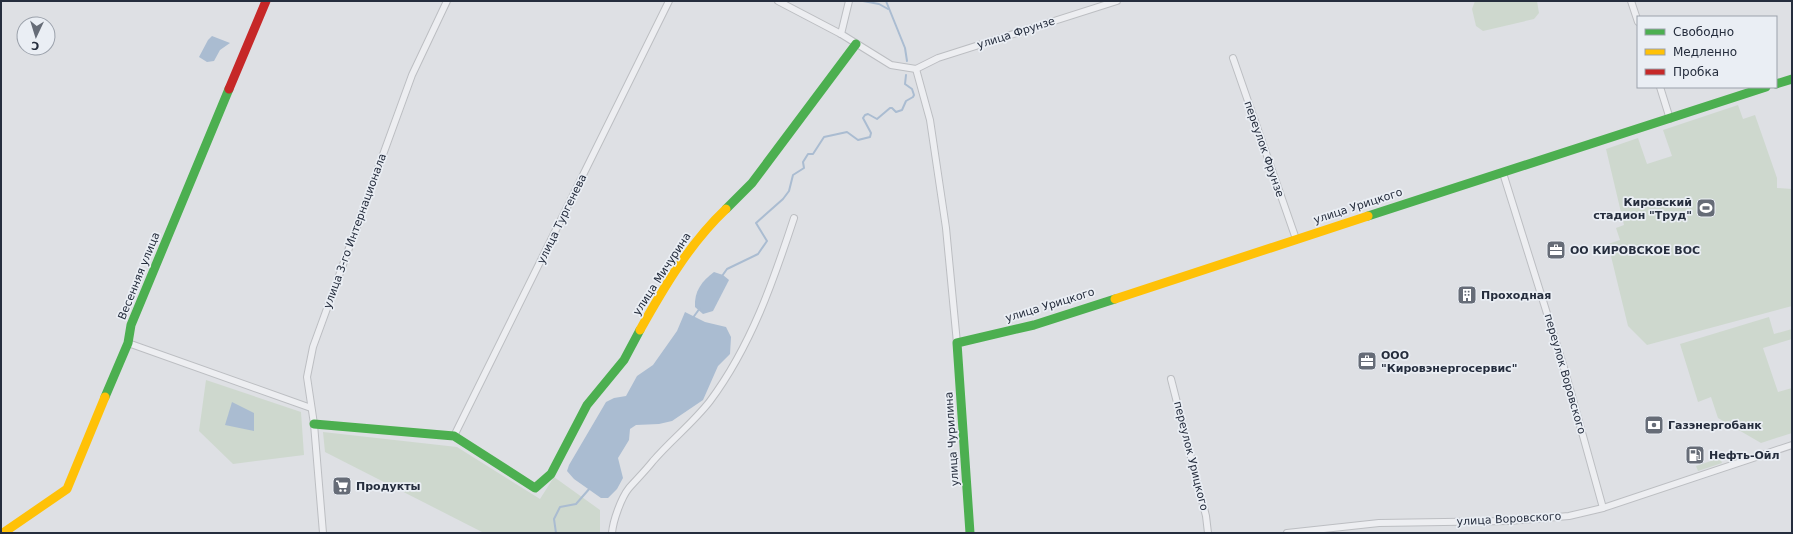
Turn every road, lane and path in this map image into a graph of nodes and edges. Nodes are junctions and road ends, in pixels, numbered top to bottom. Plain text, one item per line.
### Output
1 (266, 1) edge
2 (447, 1) edge
3 (669, 1) edge
4 (778, 1) edge
5 (849, 1) edge
6 (1117, 1) edge
7 (1631, 1) edge
8 (1637, 19) edge
9 (841, 34) junction
10 (856, 44) junction
11 (1233, 58) dead end
12 (916, 69) junction
13 (1792, 79) edge
14 (1777, 84) edge
15 (1660, 88) edge
16 (1763, 88) edge
17 (1670, 119) junction
18 (1503, 173) junction
19 (794, 218) dead end
20 (1296, 239) junction
21 (128, 343) junction
22 (957, 343) junction
23 (1171, 379) dead end
24 (311, 408) junction
25 (314, 424) junction
26 (454, 436) junction
27 (1792, 445) edge
28 (1603, 508) junction
29 (3, 533) edge
30 (323, 533) edge
31 (612, 533) edge
32 (970, 533) edge
33 (1208, 533) edge
34 (1288, 533) edge

1 - 21 street, Весенняя улица
2 - 24 street, улица 3-го Интернационала
3 - 26 street, улица Тургенева
4 - 9 street
5 - 9 street
6 - 12 street, улица Фрунзе
7 - 8 street
9 - 10 street
10 - 12 street
10 - 26 street, улица Мичурина
11 - 20 street, переулок Фрунзе
12 - 22 street
13 - 14 street
15 - 17 street
16 - 17 street, улица Урицкого
17 - 18 street, улица Урицкого
18 - 20 street, улица Урицкого
18 - 28 street, переулок Воровского
19 - 31 street
20 - 22 street, улица Урицкого
21 - 24 street
21 - 29 street, Весенняя улица
22 - 32 street, улица Чурилина
23 - 33 street, переулок Урицкого
24 - 25 street, улица 3-го Интернационала
25 - 26 street
25 - 30 street, улица 3-го Интернационала
27 - 28 street, улица Воровского
28 - 34 street, улица Воровского

